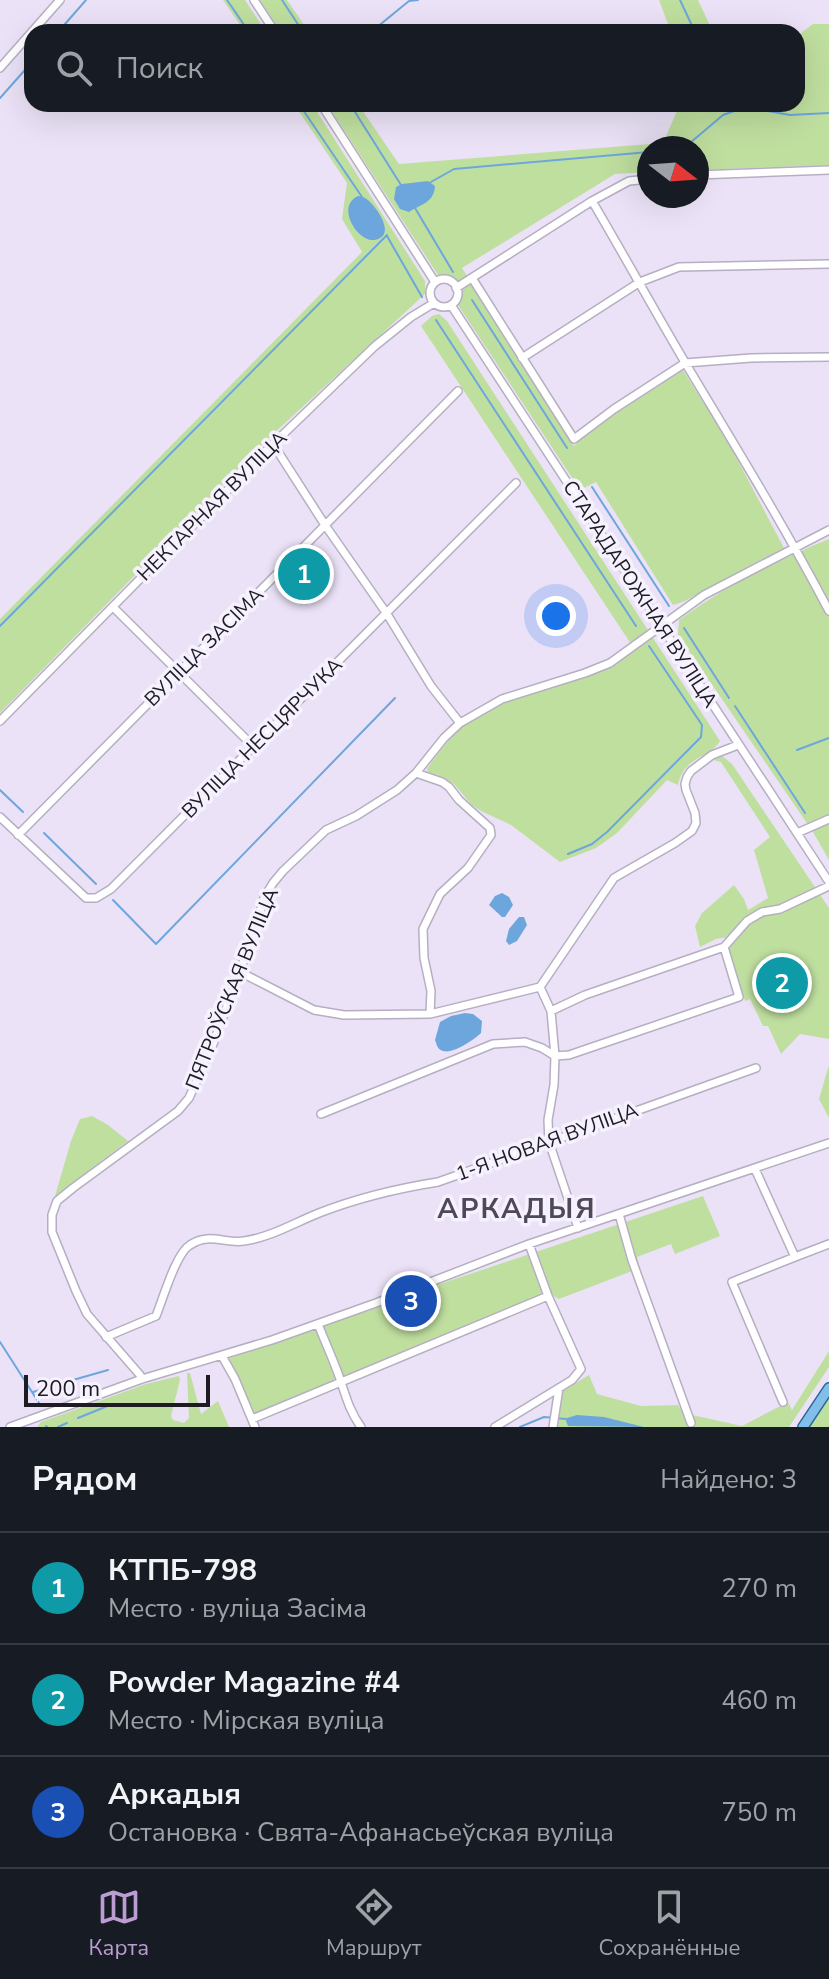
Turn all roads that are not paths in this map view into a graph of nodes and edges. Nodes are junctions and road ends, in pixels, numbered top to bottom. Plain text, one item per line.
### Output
1 (60, 0) edge
2 (254, 0) edge
3 (39, 24) edge
4 (270, 24) edge
5 (24, 41) edge
6 (0, 68) edge
7 (326, 112) edge
8 (829, 170) edge
9 (709, 175) edge
10 (637, 180) edge
11 (592, 201) junction
12 (829, 264) edge
13 (472, 278) junction
14 (435, 282) junction
15 (640, 282) junction
16 (456, 288) junction
17 (434, 303) junction
18 (451, 305) junction
19 (829, 357) edge
20 (522, 358) junction
21 (685, 363) junction
22 (458, 391) dead end
23 (273, 444) junction
24 (516, 483) dead end
25 (325, 525) junction
26 (829, 530) edge
27 (795, 546) junction
28 (113, 607) junction
29 (829, 611) edge
30 (387, 614) junction
31 (661, 626) junction
32 (178, 672) junction
33 (0, 721) edge
34 (460, 723) junction
35 (738, 745) junction
36 (254, 747) junction
37 (416, 773) junction
38 (0, 817) edge
39 (829, 819) edge
40 (797, 833) junction
41 (18, 835) junction
42 (829, 884) edge
43 (724, 947) junction
44 (240, 972) junction
45 (540, 987) junction
46 (551, 1011) junction
47 (430, 1014) junction
48 (555, 1056) junction
49 (756, 1068) dead end
50 (321, 1114) dead end
51 (549, 1142) junction
52 (829, 1143) edge
53 (755, 1169) junction
54 (619, 1214) junction
55 (578, 1228) junction
56 (529, 1244) junction
57 (829, 1244) edge
58 (795, 1257) junction
59 (548, 1296) junction
60 (318, 1324) junction
61 (106, 1337) junction
62 (222, 1356) junction
63 (142, 1379) junction
64 (341, 1382) junction
65 (559, 1388) junction
66 (829, 1388) edge
67 (783, 1402) dead end
68 (254, 1423) edge
69 (691, 1423) dead end
70 (26, 1424) edge
71 (10, 1427) edge
72 (361, 1427) edge
73 (495, 1427) edge
74 (553, 1427) edge
75 (803, 1427) edge

1 - 3 street
2 - 4 street
5 - 6 street
7 - 14 street
8 - 9 street
10 - 11 street
11 - 13 street
11 - 15 street
12 - 15 street
13 - 16 street
13 - 20 street
14 - 16 street
14 - 17 street
15 - 20 street
15 - 21 street
16 - 18 street
17 - 18 street
17 - 23 street, НЕКТАРНАЯ ВУЛІЦА
18 - 31 street, СТАРАДАРОЖНАЯ ВУЛІЦА
19 - 21 street
20 - 21 street
21 - 27 street
22 - 25 street, ВУЛІЦА ЗАСІМА
23 - 25 street
23 - 28 street, НЕКТАРНАЯ ВУЛІЦА
24 - 30 street, ВУЛІЦА НЕСЦЯРЧУКА
25 - 30 street
25 - 32 street, ВУЛІЦА ЗАСІМА
26 - 27 street, ПЯТРОЎСКАЯ ВУЛІЦА
27 - 29 street
27 - 31 street, ПЯТРОЎСКАЯ ВУЛІЦА
28 - 32 street
28 - 33 street, НЕКТАРНАЯ ВУЛІЦА
30 - 34 street
30 - 36 street, ВУЛІЦА НЕСЦЯРЧУКА
31 - 34 street, ПЯТРОЎСКАЯ ВУЛІЦА
31 - 35 street, СТАРАДАРОЖНАЯ ВУЛІЦА
32 - 36 street
32 - 41 street, ВУЛІЦА ЗАСІМА
34 - 37 street, ПЯТРОЎСКАЯ ВУЛІЦА
35 - 40 street, СТАРАДАРОЖНАЯ ВУЛІЦА
35 - 45 street
36 - 41 street, ВУЛІЦА НЕСЦЯРЧУКА
37 - 44 street, ПЯТРОЎСКАЯ ВУЛІЦА
37 - 47 street
38 - 41 street, ВУЛІЦА НЕСЦЯРЧУКА
39 - 40 street
40 - 42 street, СТАРАДАРОЖНАЯ ВУЛІЦА
42 - 43 street
43 - 46 street
43 - 48 street
44 - 47 street
44 - 61 street, ПЯТРОЎСКАЯ ВУЛІЦА
45 - 46 street
45 - 47 street
46 - 48 street
48 - 50 street
48 - 51 street
49 - 51 street, 1-Я НОВАЯ ВУЛІЦА
51 - 55 street
51 - 61 street, 1-Я НОВАЯ ВУЛІЦА
52 - 53 street
53 - 54 street
53 - 58 street
54 - 55 street
54 - 69 street
55 - 56 street
56 - 59 street
56 - 60 street
57 - 58 street
58 - 67 street
59 - 64 street
59 - 65 street
60 - 62 street
60 - 64 street
61 - 63 street, ПЯТРОЎСКАЯ ВУЛІЦА
62 - 63 street
62 - 68 street
63 - 70 street
64 - 68 street
64 - 72 street
65 - 73 street
65 - 74 street
66 - 75 main road
70 - 71 street

